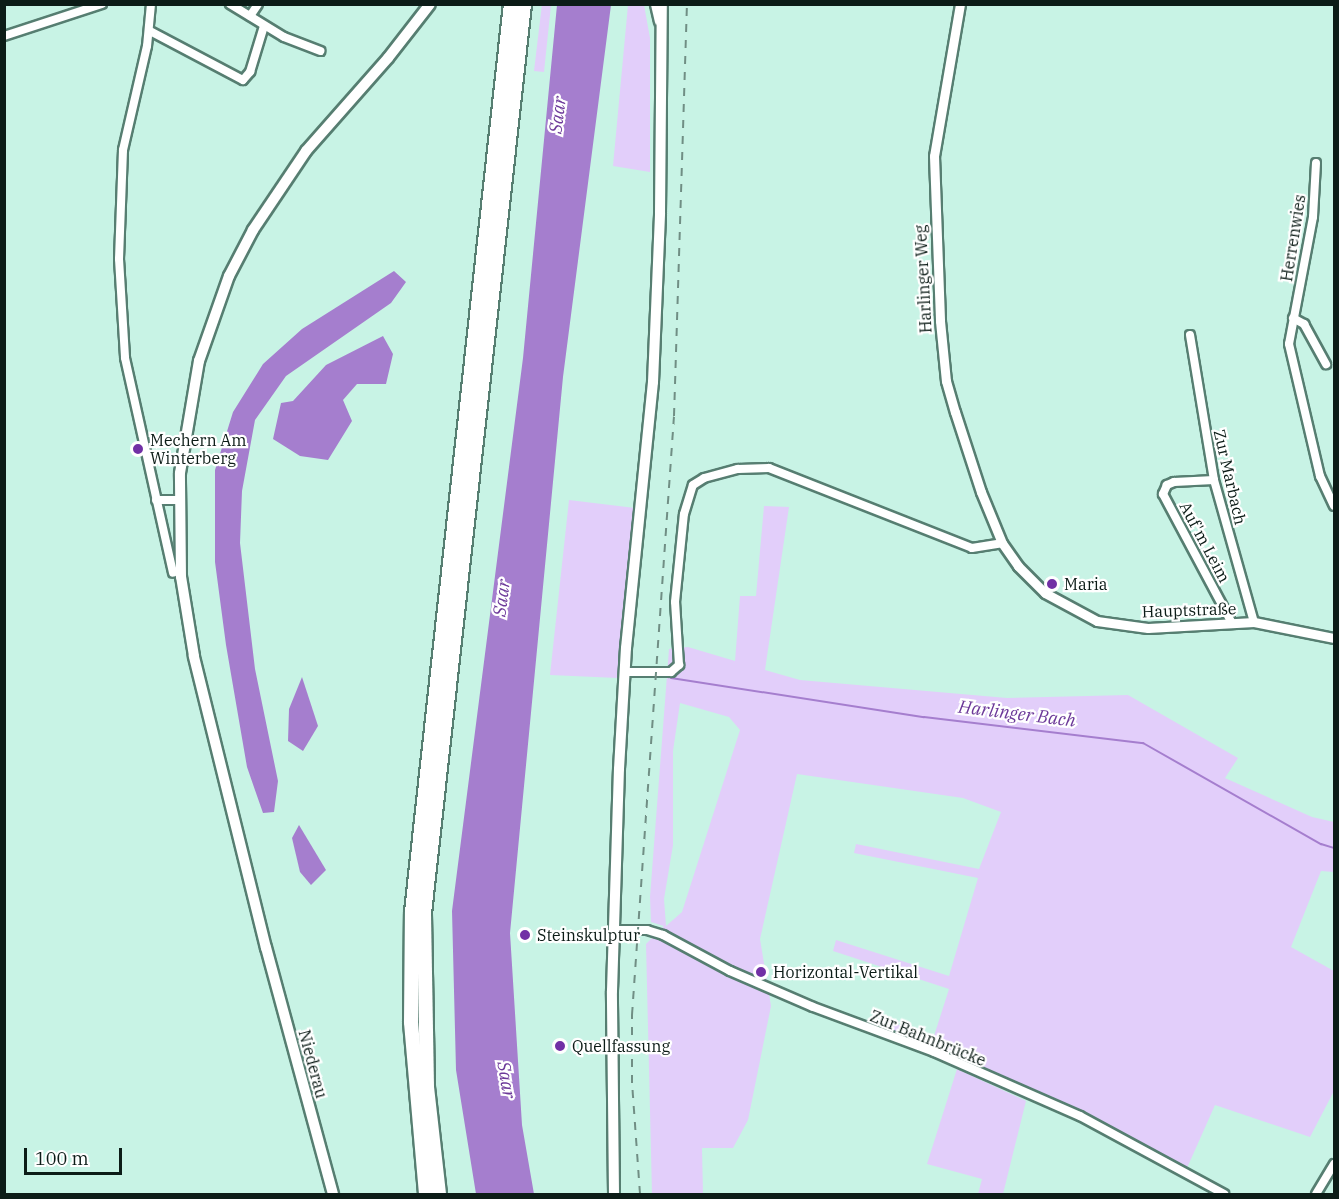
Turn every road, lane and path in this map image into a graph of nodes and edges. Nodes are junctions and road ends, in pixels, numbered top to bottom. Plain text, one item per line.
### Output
1 (102, 4) edge
2 (151, 4) edge
3 (230, 4) edge
4 (258, 4) edge
5 (430, 4) edge
6 (511, 4) edge
7 (524, 4) edge
8 (655, 4) edge
9 (665, 4) edge
10 (960, 4) edge
11 (250, 16) junction
12 (264, 26) junction
13 (150, 31) junction
14 (663, 35) junction
15 (4, 36) edge
16 (320, 51) dead end
17 (1316, 163) dead end
18 (1293, 318) junction
19 (1191, 335) dead end
20 (1326, 364) dead end
21 (1214, 480) junction
22 (156, 500) junction
23 (178, 500) junction
24 (1335, 506) edge
25 (1002, 543) junction
26 (173, 573) dead end
27 (1254, 622) junction
28 (1232, 623) junction
29 (1335, 638) edge
30 (624, 672) junction
31 (434, 745) junction
32 (431, 774) junction
33 (614, 930) junction
34 (1335, 1164) edge
35 (1213, 1192) edge
36 (333, 1194) edge
37 (426, 1194) edge
38 (439, 1194) edge
39 (614, 1194) edge
40 (1224, 1194) edge
41 (1316, 1194) edge

1 - 15 street
2 - 13 street
3 - 11 street
4 - 11 street
5 - 23 main road, Niederau
6 - 31 highway
7 - 31 highway
8 - 14 street
9 - 14 main road
10 - 25 street, Harlinger Weg
11 - 12 street
12 - 13 street
12 - 16 street
13 - 22 street
14 - 30 main road
17 - 18 street, Herrenwies
18 - 20 street
18 - 24 street, Herrenwies
19 - 21 street, Zur Marbach
21 - 27 street, Zur Marbach
21 - 28 street, Auf'm Leim
22 - 23 street
22 - 26 street
23 - 36 main road, Niederau
25 - 28 street, Hauptstraße
25 - 30 street
27 - 28 street, Hauptstraße
27 - 29 street, Hauptstraße
30 - 33 main road
31 - 32 highway
32 - 37 highway
32 - 38 highway
33 - 35 street, Zur Bahnbrücke
33 - 39 main road
34 - 41 street
35 - 40 street, Zur Bahnbrücke

